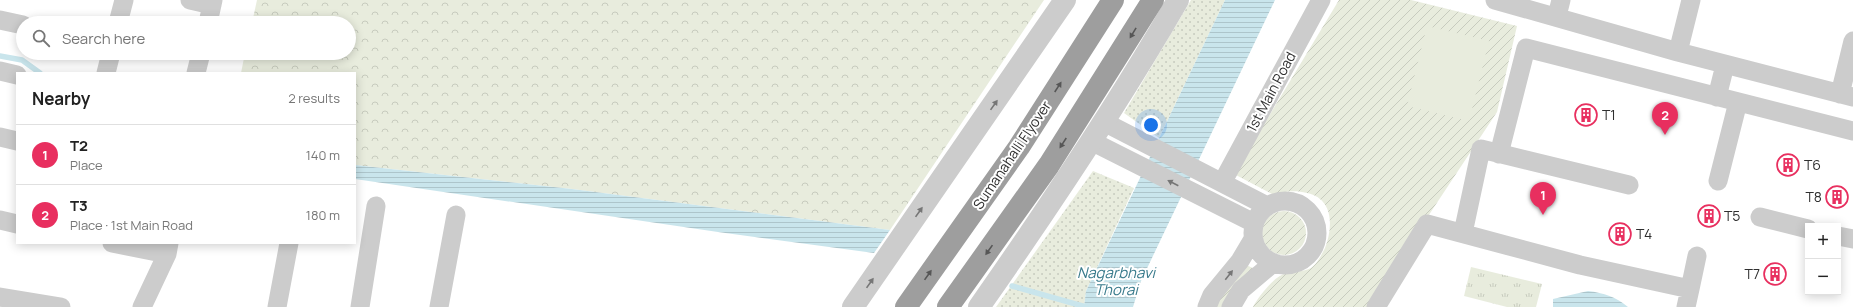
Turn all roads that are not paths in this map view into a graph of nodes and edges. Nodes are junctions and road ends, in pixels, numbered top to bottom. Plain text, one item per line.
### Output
1 (124, 0) edge
2 (190, 0) edge
3 (1065, 0) edge
4 (1113, 0) edge
5 (1153, 0) edge
6 (1178, 0) edge
7 (1321, 0) edge
8 (1495, 0) edge
9 (1691, 0) edge
10 (1559, 8) edge
11 (211, 9) edge
12 (120, 16) edge
13 (0, 20) edge
14 (16, 23) edge
15 (1853, 41) edge
16 (1678, 52) junction
17 (109, 60) edge
18 (199, 60) edge
19 (1725, 65) junction
20 (0, 71) edge
21 (106, 72) edge
22 (196, 72) edge
23 (16, 75) edge
24 (1846, 95) edge
25 (1718, 97) junction
26 (1738, 102) junction
27 (1110, 125) junction
28 (1853, 131) edge
29 (0, 137) edge
30 (16, 141) edge
31 (1099, 145) junction
32 (1499, 154) junction
33 (1718, 180) dead end
34 (1219, 182) junction
35 (1629, 184) dead end
36 (376, 206) dead end
37 (1267, 206) junction
38 (456, 215) dead end
39 (1760, 217) dead end
40 (0, 220) edge
41 (16, 224) edge
42 (1805, 228) edge
43 (1253, 231) junction
44 (1463, 233) junction
45 (1841, 237) edge
46 (1853, 239) edge
47 (121, 244) edge
48 (289, 244) edge
49 (168, 249) edge
50 (1698, 256) dead end
51 (1273, 263) junction
52 (1690, 289) junction
53 (0, 297) edge
54 (61, 307) edge
55 (142, 307) edge
56 (277, 307) edge
57 (360, 307) edge
58 (439, 307) edge
59 (853, 307) edge
60 (906, 307) edge
61 (948, 307) edge
62 (979, 307) edge
63 (1207, 307) edge
64 (1231, 307) edge
65 (1376, 307) edge
66 (1686, 307) edge

1 - 12 street
2 - 11 street
59 -> 3 street
60 -> 4 highway, Sumanahalli Flyover
5 -> 61 highway
6 - 27 street
7 - 34 street, 1st Main Road
8 - 10 street
9 - 16 street
10 - 16 street
13 - 14 street
15 - 24 street
16 - 19 street
17 - 21 street
18 - 22 street
19 - 24 street
19 - 25 street
20 - 23 street
25 - 26 street
25 - 32 street
26 - 28 street
26 - 33 street
27 - 31 street
27 - 34 street
29 - 30 street
43 -> 31 street
31 - 62 street
32 - 35 street
32 - 44 street
34 - 37 street
36 - 57 street
37 - 43 street
37 - 51 street
38 - 58 street
39 - 42 street
40 - 41 street
43 - 51 street
63 -> 43 street
44 - 52 street
44 - 65 street
45 - 46 street
47 - 49 street
48 - 56 street
49 - 55 street
50 - 52 street
51 - 64 street
52 - 66 street
53 - 54 street

